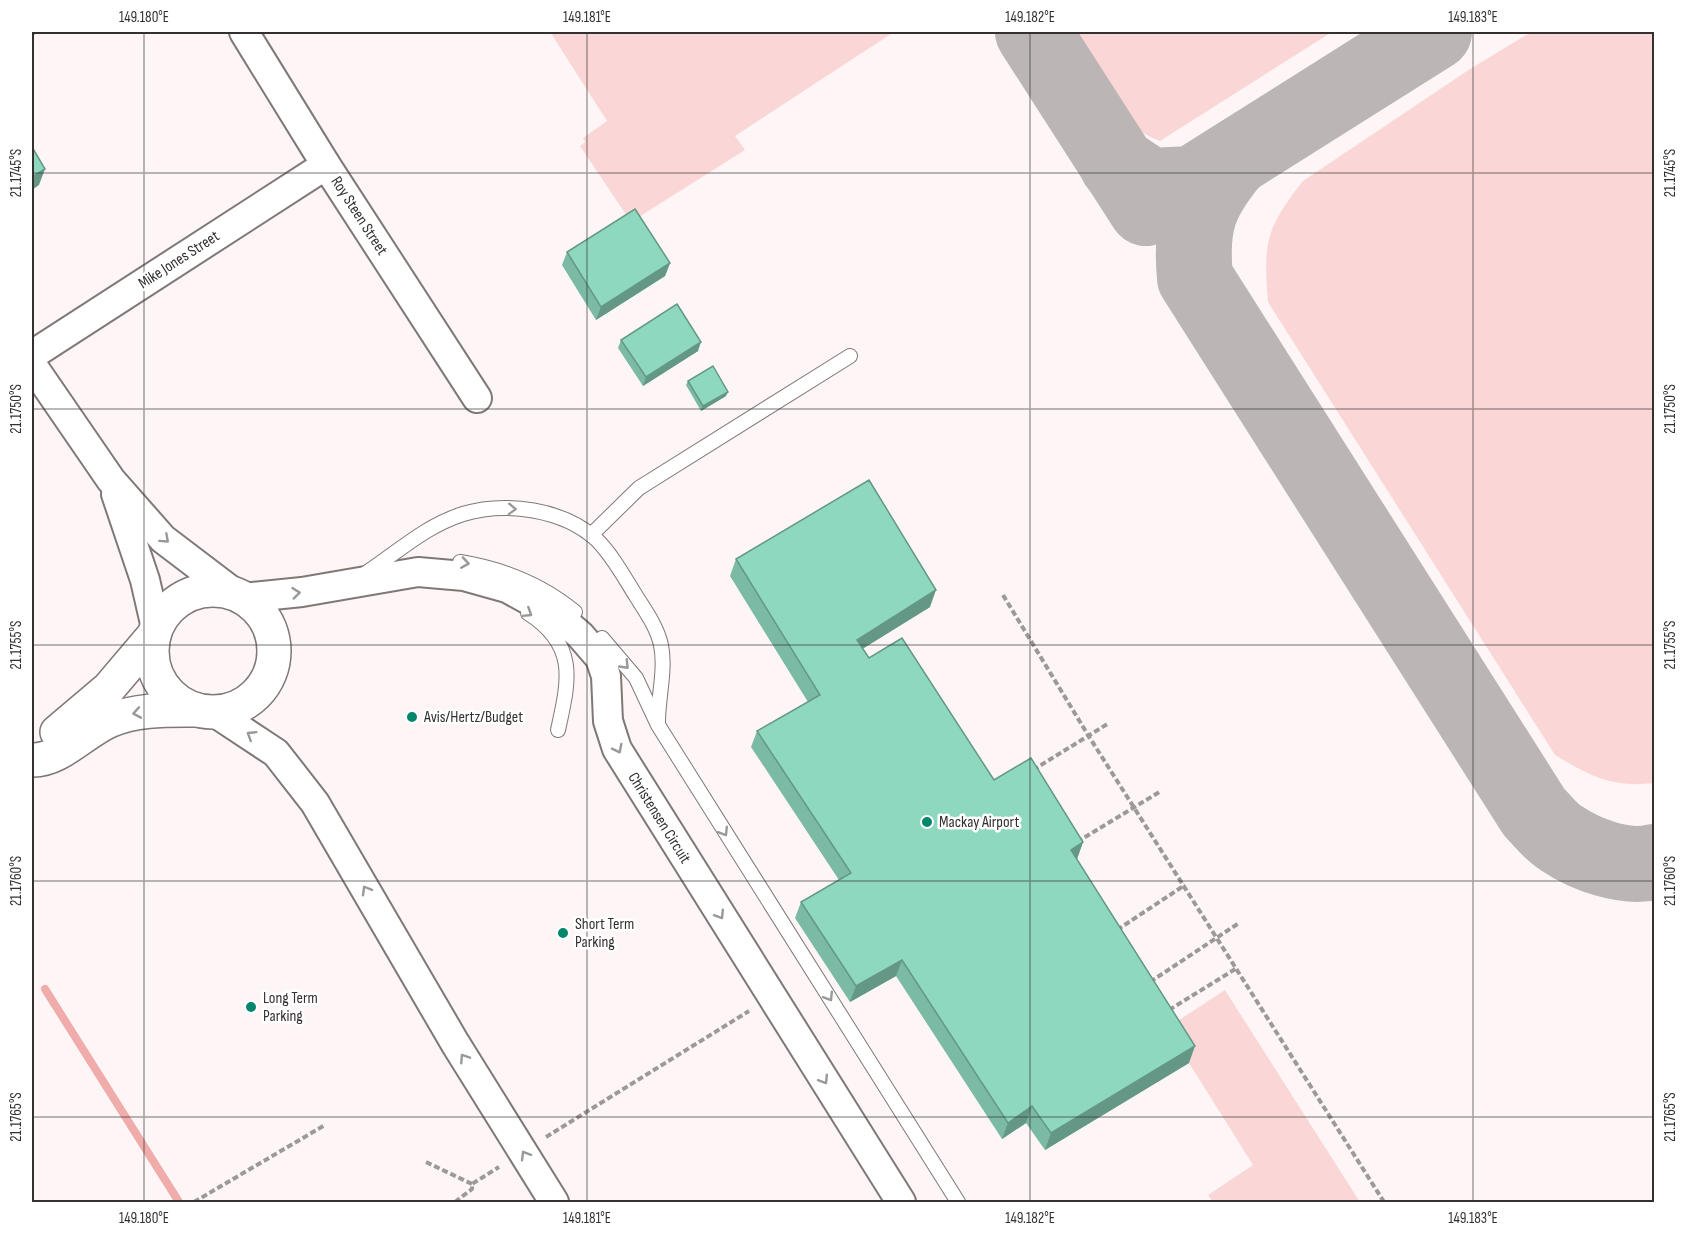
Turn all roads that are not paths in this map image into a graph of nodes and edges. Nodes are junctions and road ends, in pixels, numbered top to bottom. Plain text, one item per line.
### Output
1 (244, 32) edge
2 (326, 165) junction
3 (32, 355) edge
4 (850, 356) dead end
5 (32, 365) edge
6 (477, 398) dead end
7 (111, 480) junction
8 (591, 535) junction
9 (348, 584) junction
10 (241, 597) junction
11 (155, 631) junction
12 (205, 711) junction
13 (658, 724) junction
14 (558, 730) dead end
15 (32, 758) edge
16 (554, 1203) edge
17 (901, 1203) edge
18 (958, 1203) edge

1 - 2 street, Roy Steen Street
2 - 3 street, Mike Jones Street
2 - 6 street, Roy Steen Street
4 - 8 lane
5 - 7 street
7 -> 10 street
7 - 11 street
9 -> 8 lane
8 - 13 lane
10 -> 9 street, Christensen Circuit
9 -> 13 lane
9 -> 14 lane
9 -> 17 street, Christensen Circuit
10 - 11 street
10 - 12 street
11 - 12 street
11 - 15 street
12 -> 15 street
16 -> 12 street
13 -> 18 lane

